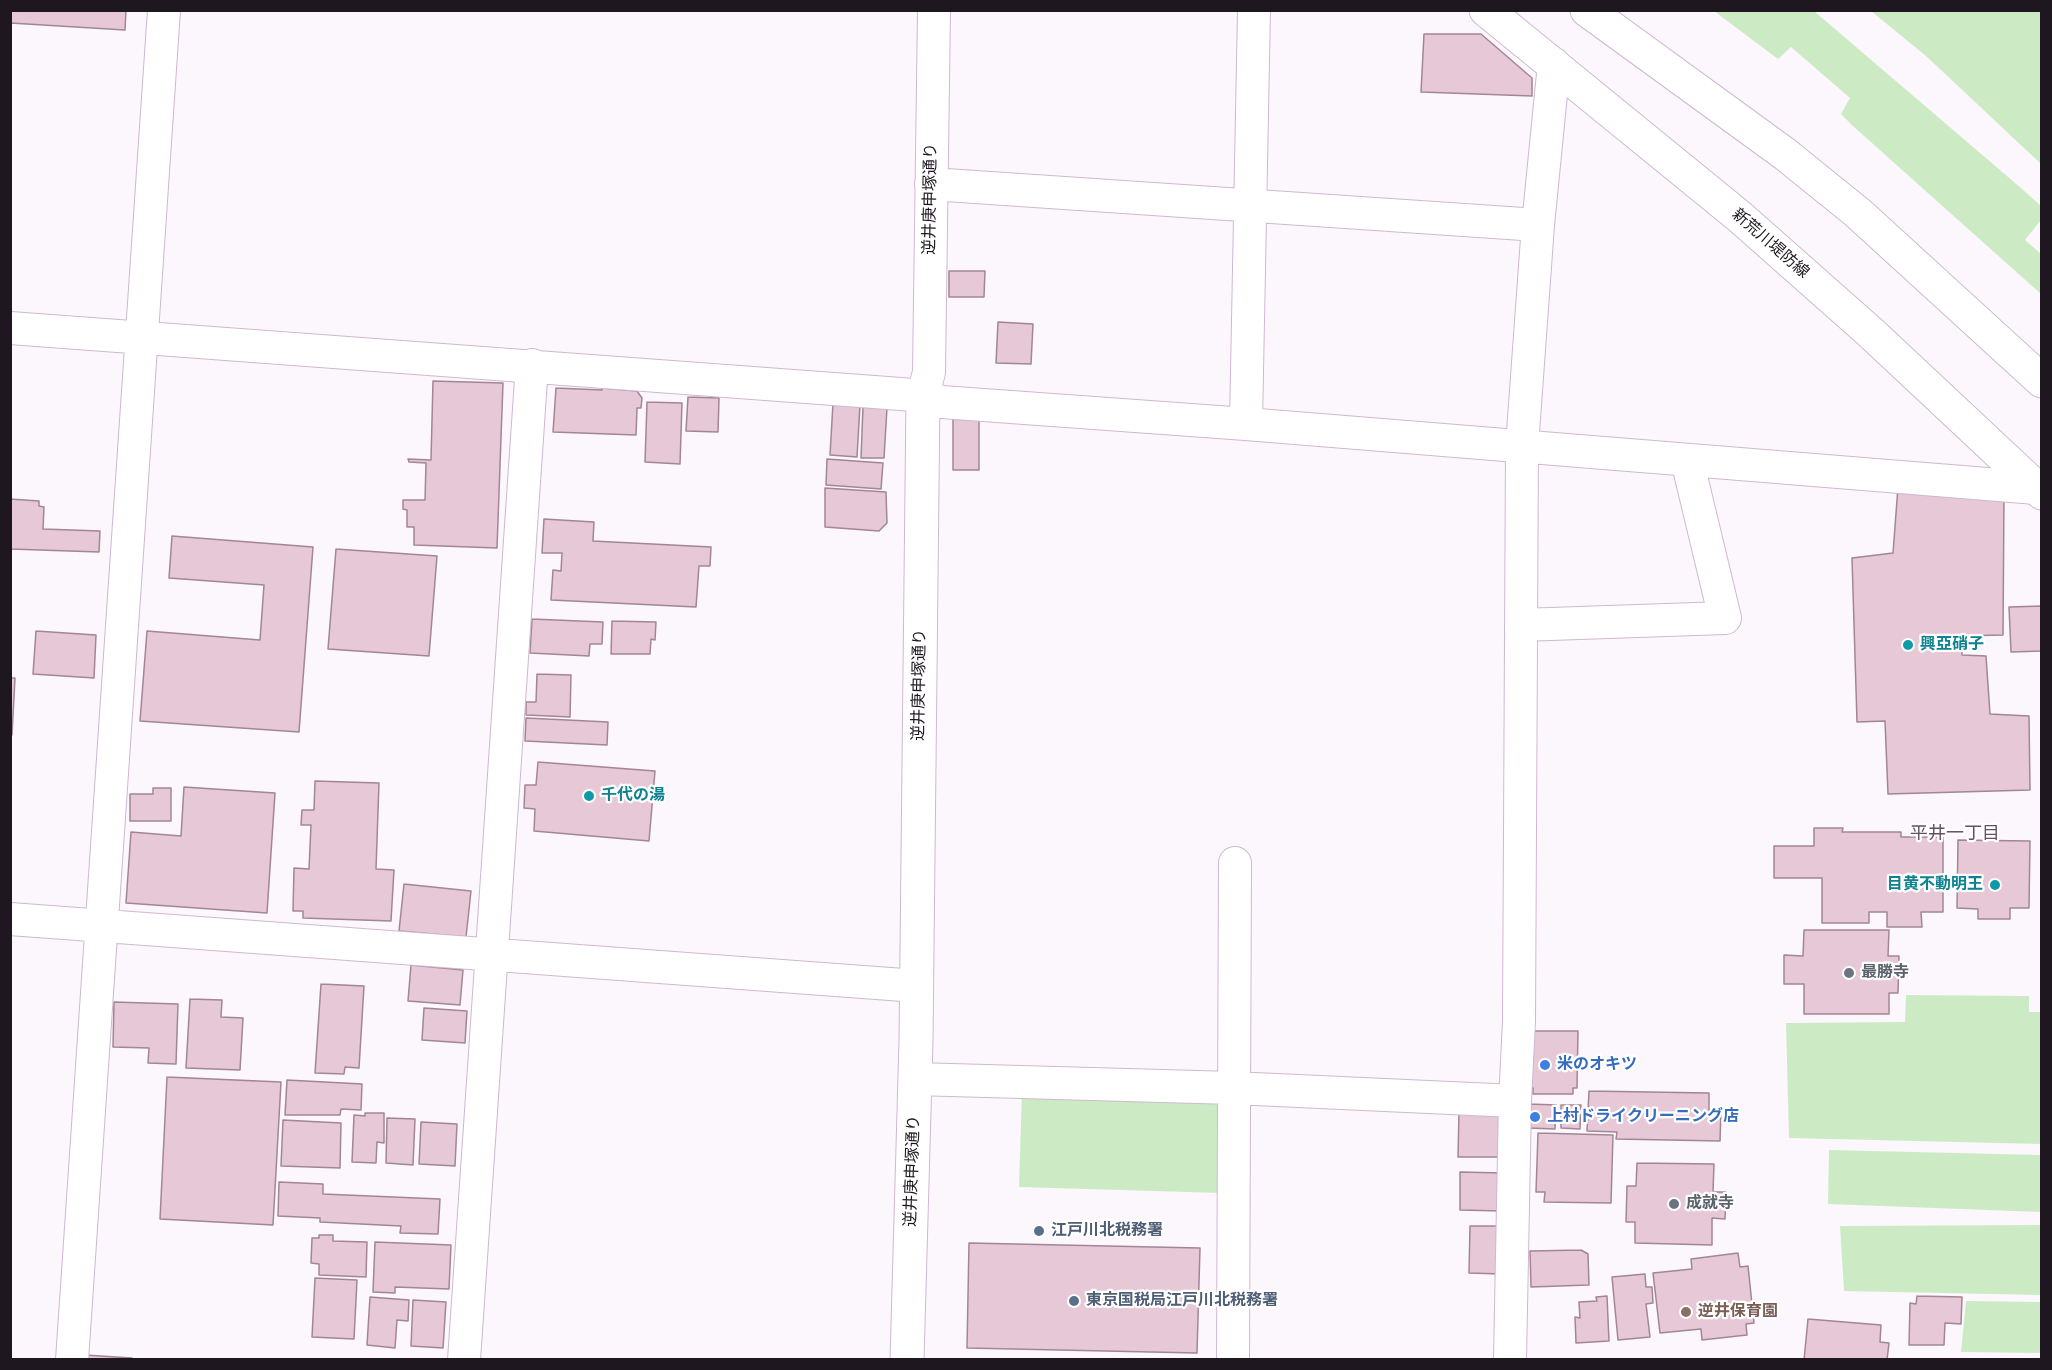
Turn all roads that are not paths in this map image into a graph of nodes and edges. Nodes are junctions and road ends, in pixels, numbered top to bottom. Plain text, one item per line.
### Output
1 (164, 10) edge
2 (934, 10) edge
3 (1254, 10) edge
4 (1486, 10) edge
5 (1587, 10) edge
6 (1554, 64) junction
7 (931, 184) junction
8 (1250, 205) junction
9 (1538, 225) junction
10 (10, 328) edge
11 (141, 337) junction
12 (532, 365) junction
13 (2042, 381) edge
14 (923, 396) junction
15 (1246, 424) junction
16 (1522, 446) junction
17 (1687, 460) junction
18 (2039, 490) edge
19 (1521, 625) junction
20 (1235, 863) dead end
21 (10, 919) edge
22 (103, 926) junction
23 (491, 956) junction
24 (917, 986) junction
25 (915, 1079) junction
26 (1233, 1088) junction
27 (1515, 1101) junction
28 (72, 1359) edge
29 (464, 1359) edge
30 (907, 1359) edge
31 (1233, 1359) edge
32 (1510, 1359) edge

1 - 11 street
2 - 7 street, 逆井庚申塚通り
3 - 8 street
4 - 6 main road, 新荒川堤防線
5 - 13 main road
6 - 9 street
6 - 18 main road, 新荒川堤防線
7 - 8 street
7 - 14 street, 逆井庚申塚通り
8 - 9 street
8 - 15 street
9 - 16 street
10 - 11 street
11 - 12 street
11 - 22 street
12 - 14 street
12 - 23 street
14 - 15 street
14 - 24 main road, 逆井庚申塚通り
15 - 16 street
16 - 17 street
16 - 19 street
17 - 18 street
17 - 19 street
19 - 27 street
20 - 26 street
21 - 22 street
22 - 23 street
22 - 28 street
23 - 24 street
23 - 29 street
24 - 25 main road, 逆井庚申塚通り
25 - 26 street
25 - 30 main road, 逆井庚申塚通り
26 - 27 street
26 - 31 street
27 - 32 street

